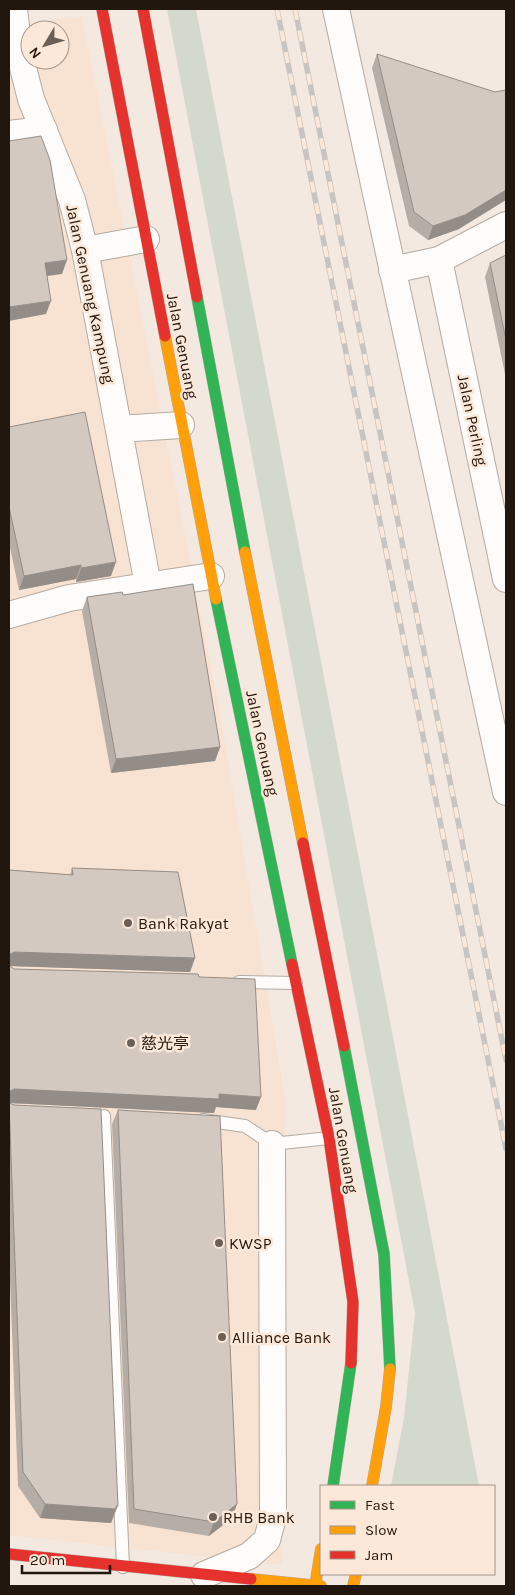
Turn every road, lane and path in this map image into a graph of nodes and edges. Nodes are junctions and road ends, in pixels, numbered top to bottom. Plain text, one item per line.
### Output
1 (14, 9) edge
2 (102, 9) edge
3 (143, 9) edge
4 (336, 9) edge
5 (44, 130) junction
6 (9, 134) edge
7 (506, 225) edge
8 (146, 238) junction
9 (85, 250) junction
10 (439, 260) junction
11 (392, 270) junction
12 (181, 426) junction
13 (119, 429) junction
14 (212, 576) junction
15 (506, 577) edge
16 (148, 585) junction
17 (9, 615) edge
18 (499, 723) edge
19 (506, 792) edge
20 (222, 982) edge
21 (296, 983) junction
22 (104, 1116) dead end
23 (188, 1119) edge
24 (329, 1138) junction
25 (272, 1144) junction
26 (333, 1485) edge
27 (372, 1485) edge
28 (9, 1554) edge
29 (320, 1558) edge
30 (122, 1567) junction
31 (204, 1575) junction
32 (317, 1586) edge

1 - 5 street, Jalan Genuang Kampung
2 - 8 main road, Jalan Genuang
3 - 27 main road, Jalan Genuang
4 - 11 street
5 - 6 street
5 - 9 street, Jalan Genuang Kampung
7 - 10 street
8 - 9 street
8 - 12 main road, Jalan Genuang
9 - 13 street, Jalan Genuang Kampung
10 - 11 street
10 - 15 street, Jalan Perling
11 - 18 street
12 - 13 street
12 - 14 main road, Jalan Genuang
13 - 16 street, Jalan Genuang Kampung
14 - 16 street
14 - 21 main road, Jalan Genuang
16 - 17 street
18 - 19 street
20 - 21 lane
21 - 24 main road, Jalan Genuang
22 - 30 lane
23 - 25 lane
24 - 25 lane
24 - 26 main road, Jalan Genuang
25 - 31 street
28 - 30 main road
29 - 32 main road
30 - 31 main road
31 - 32 main road

